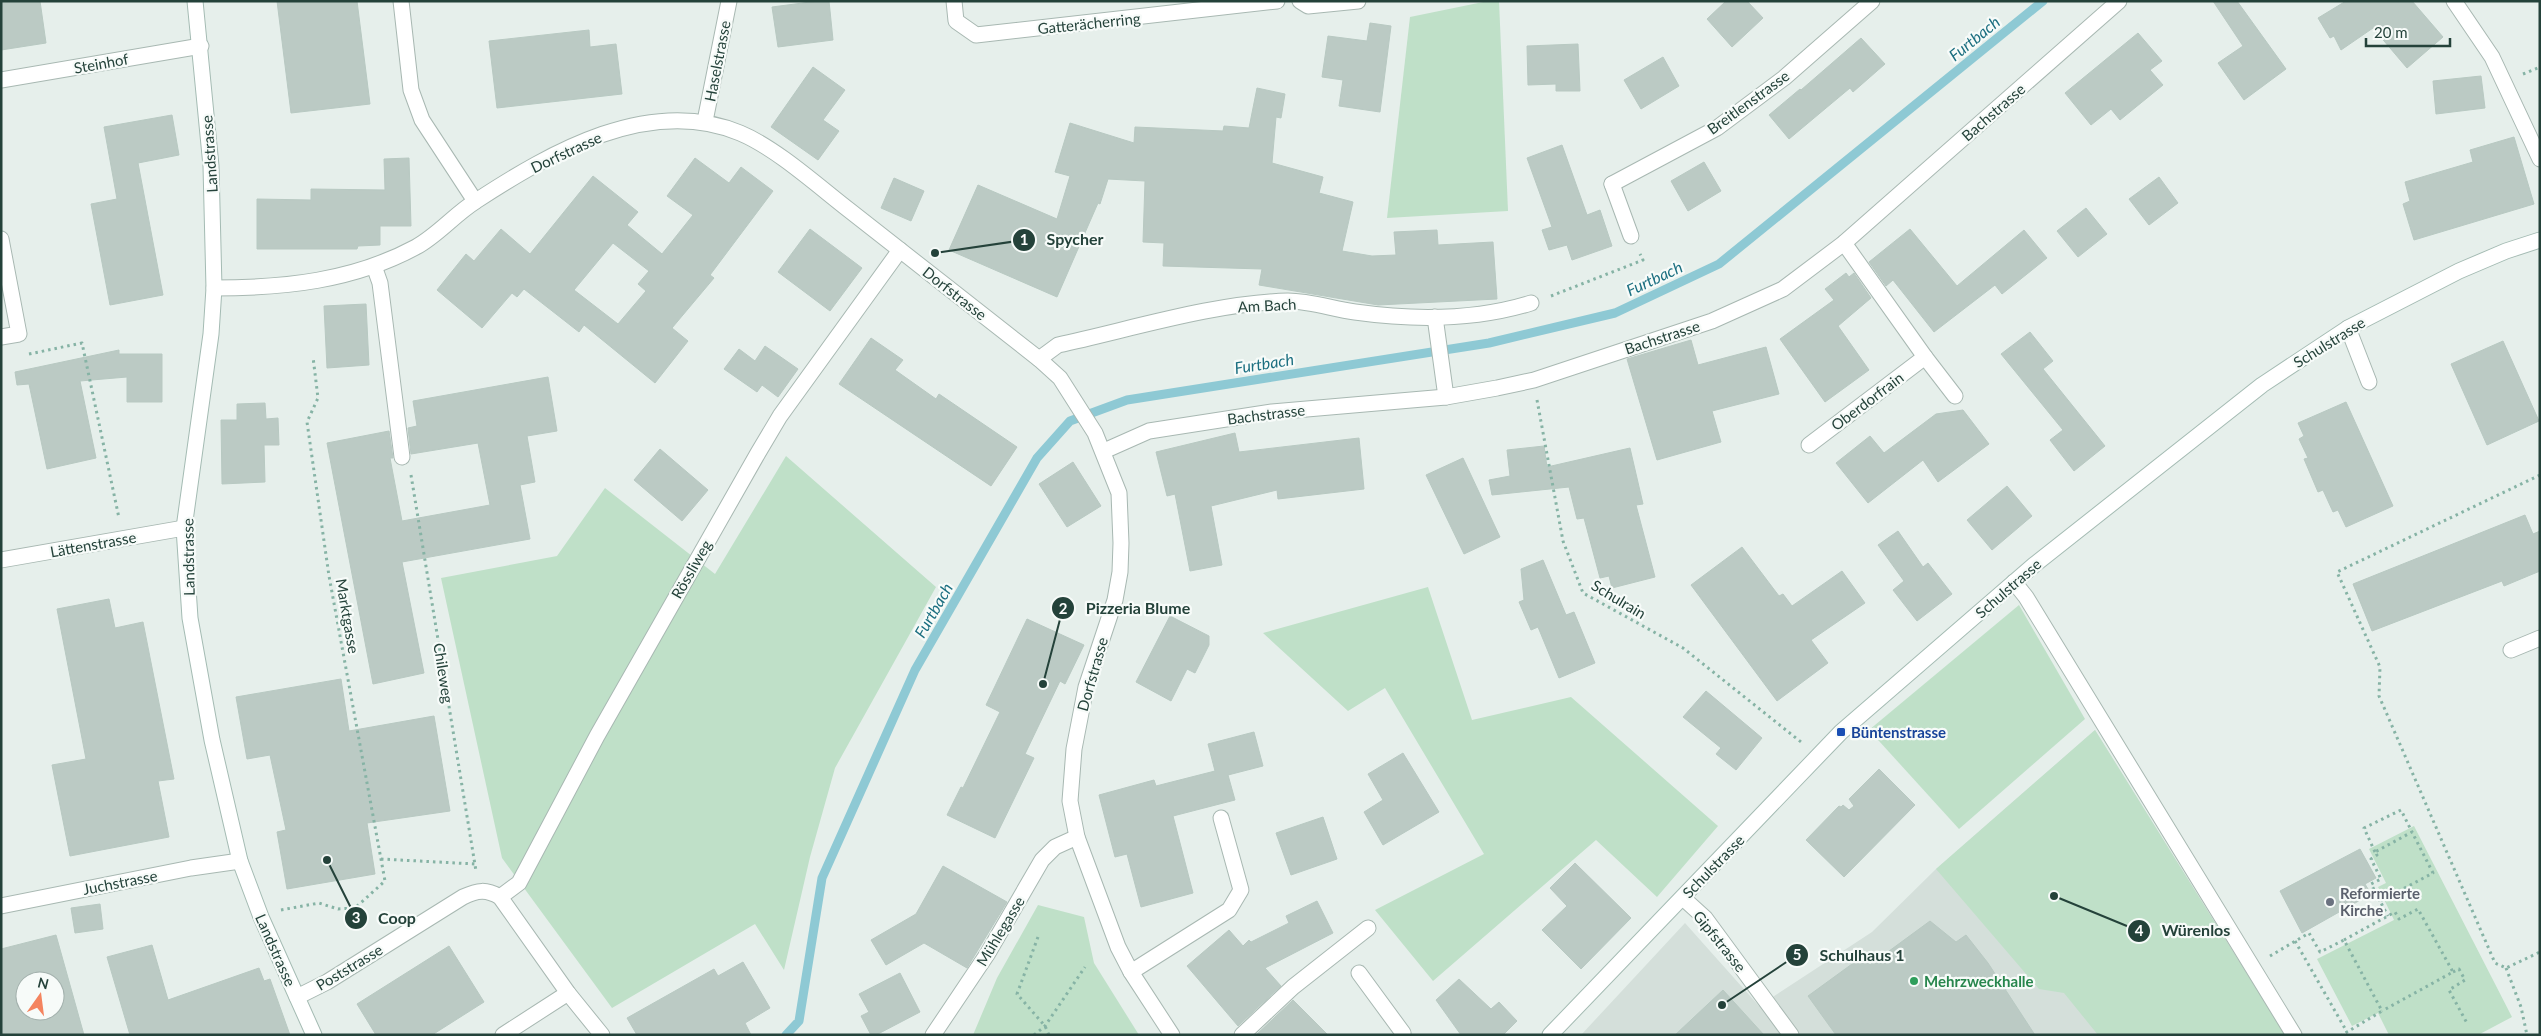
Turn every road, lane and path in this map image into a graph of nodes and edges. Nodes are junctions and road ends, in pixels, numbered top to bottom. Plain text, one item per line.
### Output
1 (195, 1) edge
2 (401, 1) edge
3 (729, 1) edge
4 (954, 1) edge
5 (1276, 1) edge
6 (1300, 1) edge
7 (1358, 1) edge
8 (1872, 1) edge
9 (2119, 1) edge
10 (2454, 1) edge
11 (201, 46) junction
12 (1, 80) edge
13 (705, 122) junction
14 (2540, 159) edge
15 (475, 201) junction
16 (1631, 236) joint
17 (1, 239) edge
18 (2540, 240) edge
19 (1844, 243) junction
20 (900, 250) junction
21 (374, 266) junction
22 (214, 288) junction
23 (1531, 303) joint
24 (1436, 324) junction
25 (2348, 328) junction
26 (1, 337) edge
27 (19, 356) dead end
28 (313, 357) dead end
29 (1925, 357) junction
30 (1039, 359) junction
31 (1534, 380) junction
32 (2369, 382) dead end
33 (1955, 396) dead end
34 (1446, 397) junction
35 (1809, 445) dead end
36 (1104, 451) junction
37 (402, 457) joint
38 (2540, 475) edge
39 (184, 528) junction
40 (123, 538) junction
41 (1, 560) edge
42 (2014, 582) junction
43 (2540, 638) edge
44 (2511, 650) dead end
45 (1818, 756) junction
46 (1221, 818) dead end
47 (2412, 832) junction
48 (1077, 837) junction
49 (2375, 852) junction
50 (381, 859) junction
51 (240, 861) junction
52 (475, 864) junction
53 (478, 890) junction
54 (500, 898) junction
55 (1683, 898) junction
56 (2380, 901) junction
57 (1, 906) edge
58 (274, 912) dead end
59 (2388, 916) junction
60 (1368, 928) dead end
61 (1038, 937) dead end
62 (2344, 940) junction
63 (2295, 941) junction
64 (2540, 952) edge
65 (2252, 966) junction
66 (1084, 967) dead end
67 (2506, 968) junction
68 (1131, 972) junction
69 (2453, 972) junction
70 (1359, 973) dead end
71 (568, 993) junction
72 (297, 997) junction
73 (2382, 1011) junction
74 (2468, 1024) dead end
75 (1045, 1026) junction
76 (2347, 1032) junction
77 (314, 1035) edge
78 (503, 1035) edge
79 (602, 1035) edge
80 (933, 1035) edge
81 (1034, 1035) edge
82 (1049, 1035) edge
83 (1172, 1035) edge
84 (1242, 1035) edge
85 (1402, 1035) edge
86 (1550, 1035) edge
87 (1791, 1035) edge
88 (2294, 1035) edge
89 (2342, 1035) edge
90 (2527, 1035) edge

1 - 11 street, Landstrasse
2 - 15 street
3 - 13 street, Haselstrasse
4 - 5 street, Gatterächerring
6 - 7 street
8 - 16 street, Breitlenstrasse
9 - 19 street, Bachstrasse
10 - 14 street
11 - 12 street, Steinhof
11 - 22 street, Landstrasse
13 - 15 street, Dorfstrasse
13 - 20 street, Dorfstrasse
15 - 21 street, Dorfstrasse
16 - 23 path
17 - 26 street
18 - 25 street, Schulstrasse
19 - 29 street
19 - 31 street, Bachstrasse
20 - 30 street, Dorfstrasse
20 - 54 street, Rössliweg
21 - 22 street, Dorfstrasse
21 - 37 street
22 - 39 street, Landstrasse
23 - 24 street, Am Bach
24 - 30 street, Am Bach
24 - 34 street
25 - 32 street
25 - 42 street, Schulstrasse
27 - 40 path
28 - 50 path, Marktgasse
29 - 33 street
29 - 35 street, Oberdorfrain
30 - 36 street, Dorfstrasse
31 - 34 street, Bachstrasse
31 - 45 path, Schulrain
34 - 36 street, Bachstrasse
36 - 48 street, Dorfstrasse
37 - 52 path, Chileweg
38 - 67 path
39 - 40 street, Lättenstrasse
39 - 51 street, Landstrasse
40 - 41 street, Lättenstrasse
42 - 45 street, Schulstrasse
42 - 65 street
43 - 44 street
45 - 55 street, Schulstrasse
46 - 68 street
47 - 49 path
47 - 49 path
47 - 56 path
48 - 68 street, Dorfstrasse
48 - 80 street, Mühlegasse
49 - 56 path
50 - 52 path
50 - 58 path, Marktgasse
51 - 57 street, Juchstrasse
51 - 72 street, Landstrasse
52 - 53 path, Chileweg
53 - 54 street
53 - 72 street, Poststrasse
54 - 71 street
55 - 86 street, Schulstrasse
55 - 87 street, Gipfstrasse
56 - 59 path
59 - 62 path
59 - 69 path
60 - 84 street
61 - 75 path
62 - 63 path
62 - 73 path
63 - 65 path
63 - 76 path
64 - 67 path
65 - 88 street
66 - 75 path
67 - 90 path
68 - 83 street, Dorfstrasse
69 - 73 path
69 - 74 path
70 - 85 street
71 - 78 street
71 - 79 street
72 - 77 street, Landstrasse
73 - 76 path
75 - 81 path
75 - 82 path
76 - 89 path

